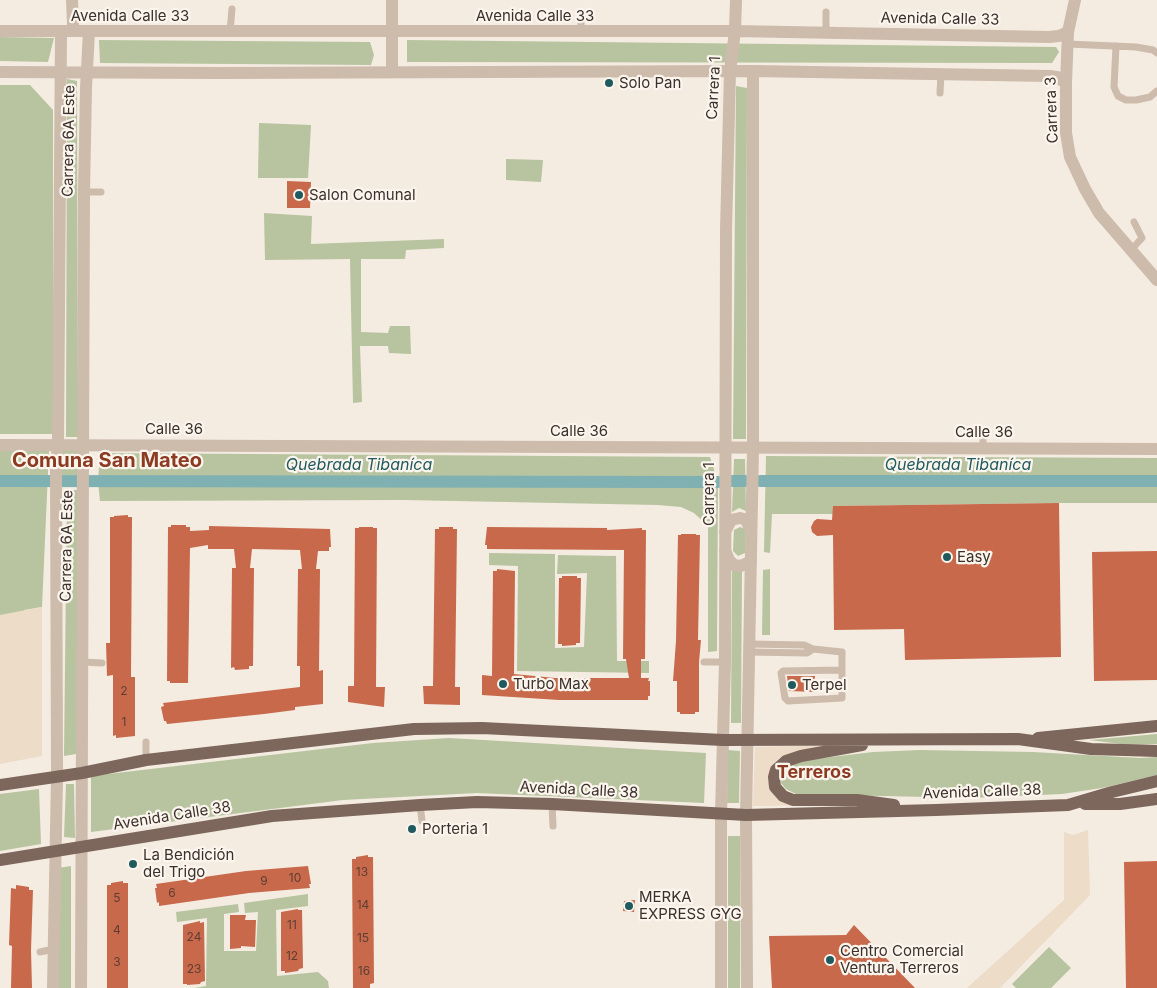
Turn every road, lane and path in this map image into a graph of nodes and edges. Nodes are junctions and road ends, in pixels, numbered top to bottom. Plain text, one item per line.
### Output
1 (72, 0) edge
2 (392, 0) edge
3 (736, 0) edge
4 (1075, 0) edge
5 (232, 9) dead end
6 (826, 12) dead end
7 (580, 19) dead end
8 (74, 24) junction
9 (0, 31) edge
10 (89, 31) junction
11 (735, 31) junction
12 (61, 32) junction
13 (230, 32) junction
14 (392, 32) junction
15 (581, 32) junction
16 (826, 32) junction
17 (1068, 38) junction
18 (1116, 46) junction
19 (1157, 53) edge
20 (730, 71) junction
21 (753, 71) junction
22 (0, 72) edge
23 (61, 72) junction
24 (87, 72) junction
25 (392, 72) junction
26 (941, 74) junction
27 (1066, 83) junction
28 (1157, 91) edge
29 (940, 93) dead end
30 (84, 192) junction
31 (101, 192) dead end
32 (1134, 222) dead end
33 (1130, 251) junction
34 (1157, 280) edge
35 (0, 445) edge
36 (58, 445) junction
37 (84, 445) junction
38 (725, 448) junction
39 (753, 448) junction
40 (1157, 449) edge
41 (751, 531) junction
42 (725, 532) junction
43 (725, 550) junction
44 (751, 561) junction
45 (749, 648) junction
46 (82, 662) junction
47 (704, 662) dead end
48 (725, 662) junction
49 (102, 663) dead end
50 (842, 670) junction
51 (1157, 726) edge
52 (1018, 739) junction
53 (722, 740) junction
54 (748, 740) junction
55 (894, 740) junction
56 (146, 742) dead end
57 (1157, 752) edge
58 (146, 760) junction
59 (82, 773) junction
60 (57, 777) junction
61 (1157, 781) edge
62 (0, 785) edge
63 (1157, 799) edge
64 (552, 804) junction
65 (420, 805) junction
66 (1068, 805) junction
67 (936, 810) junction
68 (720, 814) junction
69 (746, 815) junction
70 (422, 821) dead end
71 (553, 826) dead end
72 (82, 847) junction
73 (56, 851) junction
74 (0, 860) edge
75 (54, 949) junction
76 (40, 952) dead end
77 (54, 988) edge
78 (81, 988) edge
79 (721, 988) edge
80 (747, 988) edge

1 - 8 street
2 - 14 street
3 - 11 street, Carrera 1
4 - 17 street, Carrera 3
5 - 13 lane
6 - 16 lane
7 - 15 lane
8 - 10 street
8 - 12 street
9 - 12 street, Avenida Calle 33
10 - 12 street, Avenida Calle 33
10 - 13 street, Avenida Calle 33
10 - 24 street, Carrera 6A Este
11 - 15 street, Avenida Calle 33
11 - 16 street, Avenida Calle 33
11 - 20 street, Carrera 1
12 - 23 street, Carrera 6A Este
13 - 14 street, Avenida Calle 33
14 - 15 street, Avenida Calle 33
14 - 25 street
16 - 17 street, Avenida Calle 33
17 - 18 lane
17 - 27 street, Carrera 3
18 - 19 lane
18 - 28 lane
20 - 21 street
20 - 25 street
20 - 38 street, Carrera 1
21 - 26 street
21 - 39 street
22 - 23 street
23 - 24 street
23 - 36 street, Carrera 6A Este
24 - 25 street
24 - 30 street, Carrera 6A Este
26 - 27 street
26 - 29 lane
27 - 33 street, Carrera 3
30 - 31 lane
30 - 37 street, Carrera 6A Este
32 - 33 lane
33 - 34 street, Carrera 3
35 - 36 street, Calle 36
36 - 37 street, Calle 36
36 - 60 street, Carrera 6A Este
37 - 38 street, Calle 36
37 - 46 street, Carrera 6A Este
38 - 39 street, Calle 36
38 - 42 street, Carrera 1
39 - 40 street, Calle 36
39 - 41 street
41 - 42 street
41 - 44 street
42 - 43 street, Carrera 1
43 - 44 street
43 - 48 street, Carrera 1
44 - 45 street
45 - 50 lane
45 - 54 street
46 - 49 lane
46 - 59 street, Carrera 6A Este
47 - 48 lane
48 - 53 street, Carrera 1
50 - 50 lane
51 - 52 main road
52 - 55 main road
52 - 57 main road
53 - 54 main road
53 - 58 main road
53 - 68 street, Carrera 1
54 - 55 main road
54 - 69 street
55 - 67 main road
56 - 58 lane
58 - 59 main road
59 - 60 main road
59 - 72 street, Carrera 6A Este
60 - 62 main road
60 - 73 street, Carrera 6A Este
61 - 66 main road, Avenida Calle 38
63 - 66 main road
64 - 65 main road, Avenida Calle 38
64 - 68 main road, Avenida Calle 38
64 - 71 lane
65 - 70 lane
65 - 72 main road, Avenida Calle 38
66 - 67 main road, Avenida Calle 38
67 - 69 main road, Avenida Calle 38
68 - 69 main road, Avenida Calle 38
68 - 79 street, Carrera 1
69 - 80 street
72 - 73 main road, Avenida Calle 38
72 - 78 street, Carrera 6A Este
73 - 74 main road, Avenida Calle 38
73 - 75 street, Carrera 6A Este
75 - 76 lane
75 - 77 street, Carrera 6A Este

